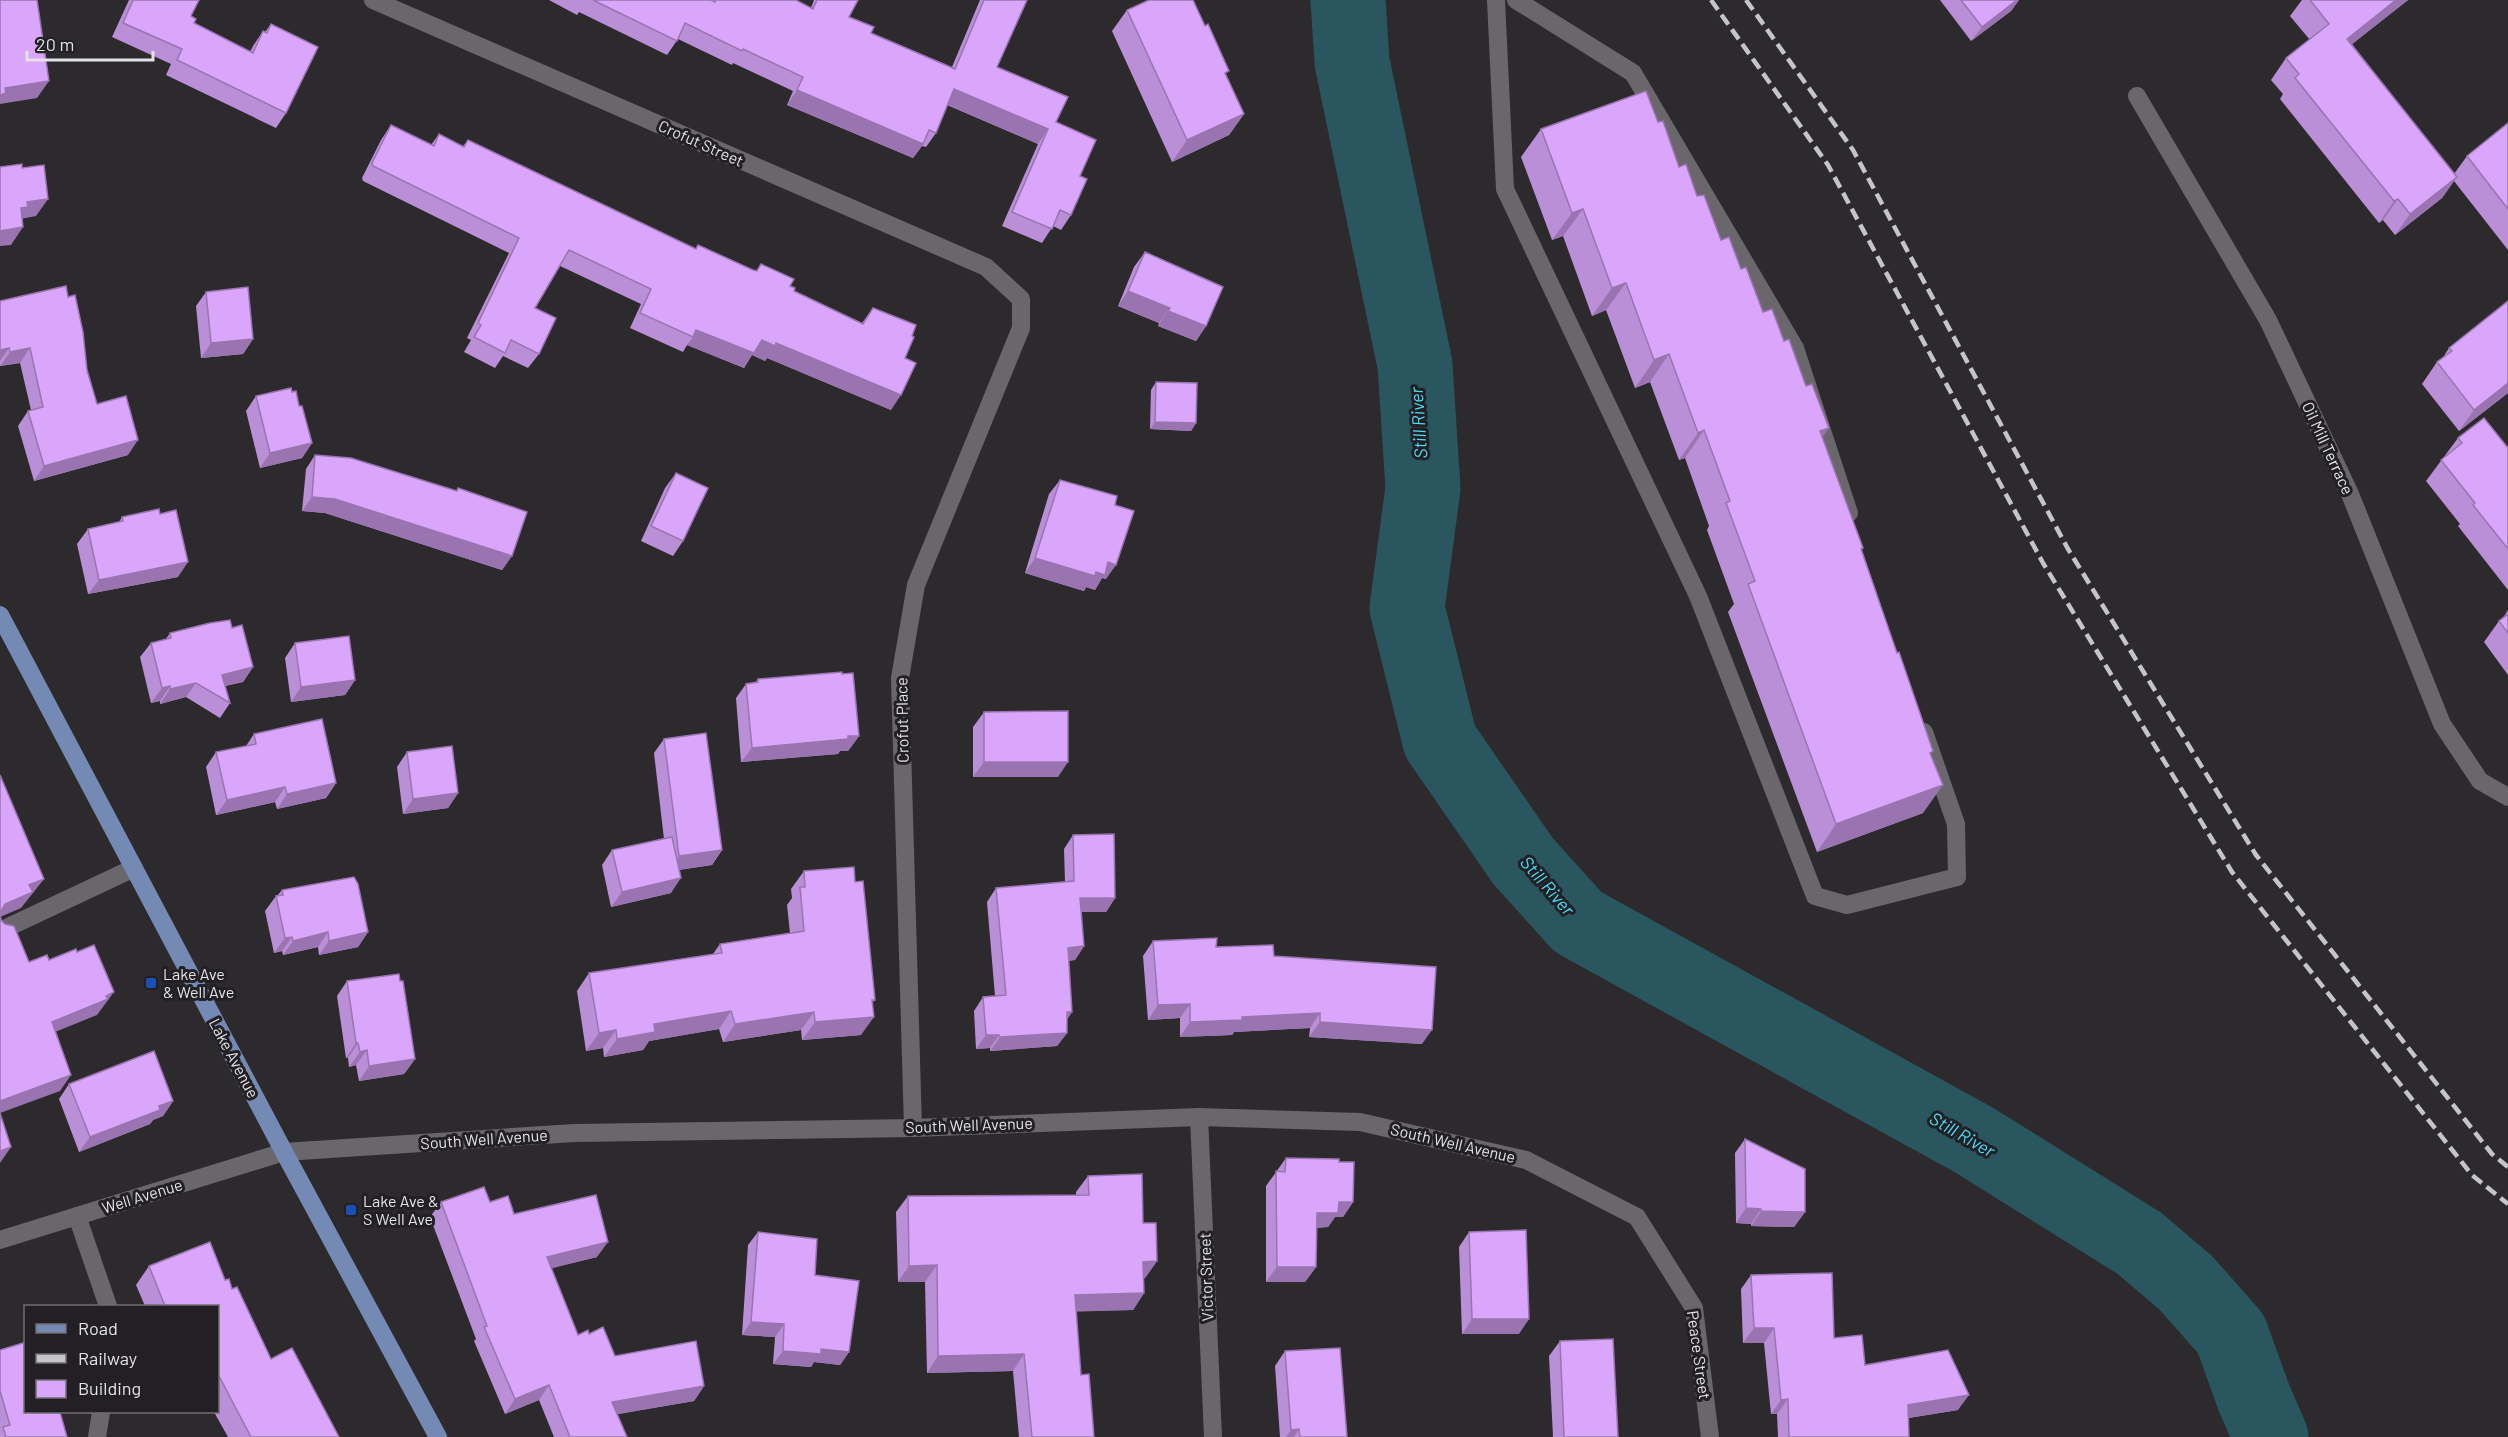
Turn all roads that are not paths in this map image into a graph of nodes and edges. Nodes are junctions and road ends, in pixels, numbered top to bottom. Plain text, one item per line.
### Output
1 (373, 0) edge
2 (1496, 0) edge
3 (1516, 0) edge
4 (2137, 96) dead end
5 (1021, 298) joint
6 (1855, 529) edge
7 (0, 615) edge
8 (1919, 716) edge
9 (2508, 797) edge
10 (134, 868) junction
11 (0, 931) edge
12 (1199, 1117) junction
13 (913, 1128) junction
14 (284, 1152) junction
15 (77, 1216) junction
16 (1637, 1217) joint
17 (0, 1240) edge
18 (108, 1305) edge
19 (101, 1413) edge
20 (97, 1437) edge
21 (438, 1437) edge
22 (1213, 1437) edge
23 (1710, 1437) edge

1 - 5 street, Crofut Street
2 - 8 street
3 - 6 street
4 - 9 street, Oil Mill Terrace
5 - 13 street, Crofut Place
7 - 10 main road, Lake Avenue
10 - 11 street
10 - 14 main road, Lake Avenue
12 - 13 street, South Well Avenue
12 - 16 street, South Well Avenue
12 - 22 street, Victor Street
13 - 14 street, South Well Avenue
14 - 15 street, Well Avenue
14 - 21 main road, Lake Avenue
15 - 17 street, Well Avenue
15 - 18 street
16 - 23 street, Peace Street
19 - 20 street

